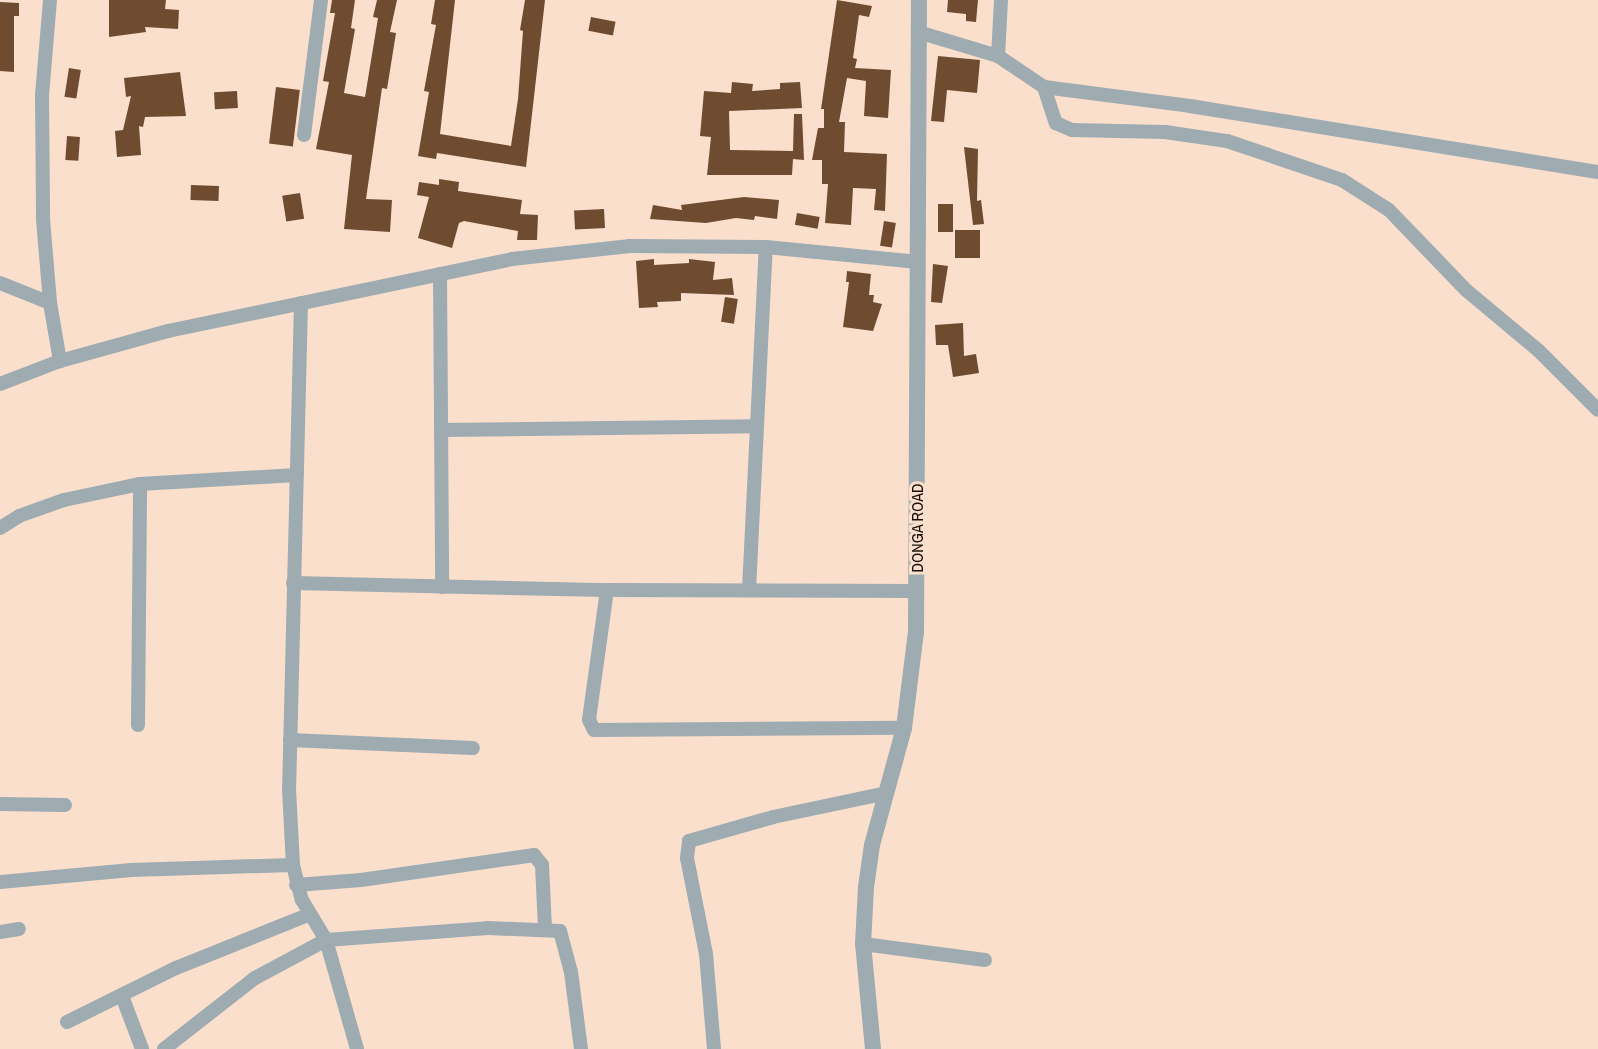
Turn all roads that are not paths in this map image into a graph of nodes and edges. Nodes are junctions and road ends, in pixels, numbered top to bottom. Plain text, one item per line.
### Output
1 (50, 0) edge
2 (321, 0) edge
3 (919, 0) edge
4 (1001, 0) edge
5 (918, 32) junction
6 (998, 56) junction
7 (1044, 87) junction
8 (304, 135) dead end
9 (1598, 172) edge
10 (766, 247) junction
11 (918, 262) junction
12 (440, 274) junction
13 (0, 283) edge
14 (50, 303) junction
15 (301, 303) junction
16 (60, 361) junction
17 (0, 384) edge
18 (1598, 410) edge
19 (757, 426) junction
20 (441, 430) junction
21 (297, 475) junction
22 (140, 484) junction
23 (0, 528) edge
24 (293, 583) junction
25 (442, 587) junction
26 (607, 590) junction
27 (749, 590) junction
28 (916, 591) junction
29 (138, 725) dead end
30 (904, 728) junction
31 (290, 740) junction
32 (473, 748) dead end
33 (887, 793) junction
34 (0, 804) edge
35 (64, 806) dead end
36 (293, 865) junction
37 (0, 882) edge
38 (296, 885) junction
39 (310, 914) junction
40 (19, 928) dead end
41 (545, 929) junction
42 (0, 932) edge
43 (326, 940) junction
44 (863, 944) junction
45 (985, 960) dead end
46 (122, 996) junction
47 (67, 1022) dead end
48 (142, 1049) edge
49 (164, 1049) edge
50 (357, 1049) edge
51 (581, 1049) edge
52 (714, 1049) edge
53 (873, 1049) edge

1 - 14 street
2 - 8 street
3 - 5 street, DONGA ROAD
4 - 6 street
5 - 6 street
5 - 11 street, DONGA ROAD
6 - 7 street
7 - 9 street
7 - 18 street
10 - 11 street
10 - 12 street
10 - 19 street
11 - 28 street, DONGA ROAD
12 - 15 street
12 - 20 street
13 - 14 street
14 - 16 street
15 - 16 street
15 - 21 street
16 - 17 street
19 - 20 street
19 - 27 street
20 - 25 street
21 - 22 street
21 - 24 street
22 - 23 street
22 - 29 street
24 - 25 street
24 - 31 street
25 - 26 street
26 - 27 street
26 - 30 street
27 - 28 street
28 - 30 street, DONGA ROAD
30 - 33 street, DONGA ROAD
31 - 32 street
31 - 36 street
33 - 44 street, DONGA ROAD
33 - 52 street
34 - 35 street
36 - 37 street
36 - 38 street
38 - 39 street
38 - 41 street
39 - 43 street
39 - 46 street
40 - 42 street
41 - 43 street
41 - 51 street
43 - 49 street
43 - 50 street
44 - 45 street
44 - 53 street, DONGA ROAD
46 - 47 street
46 - 48 street

